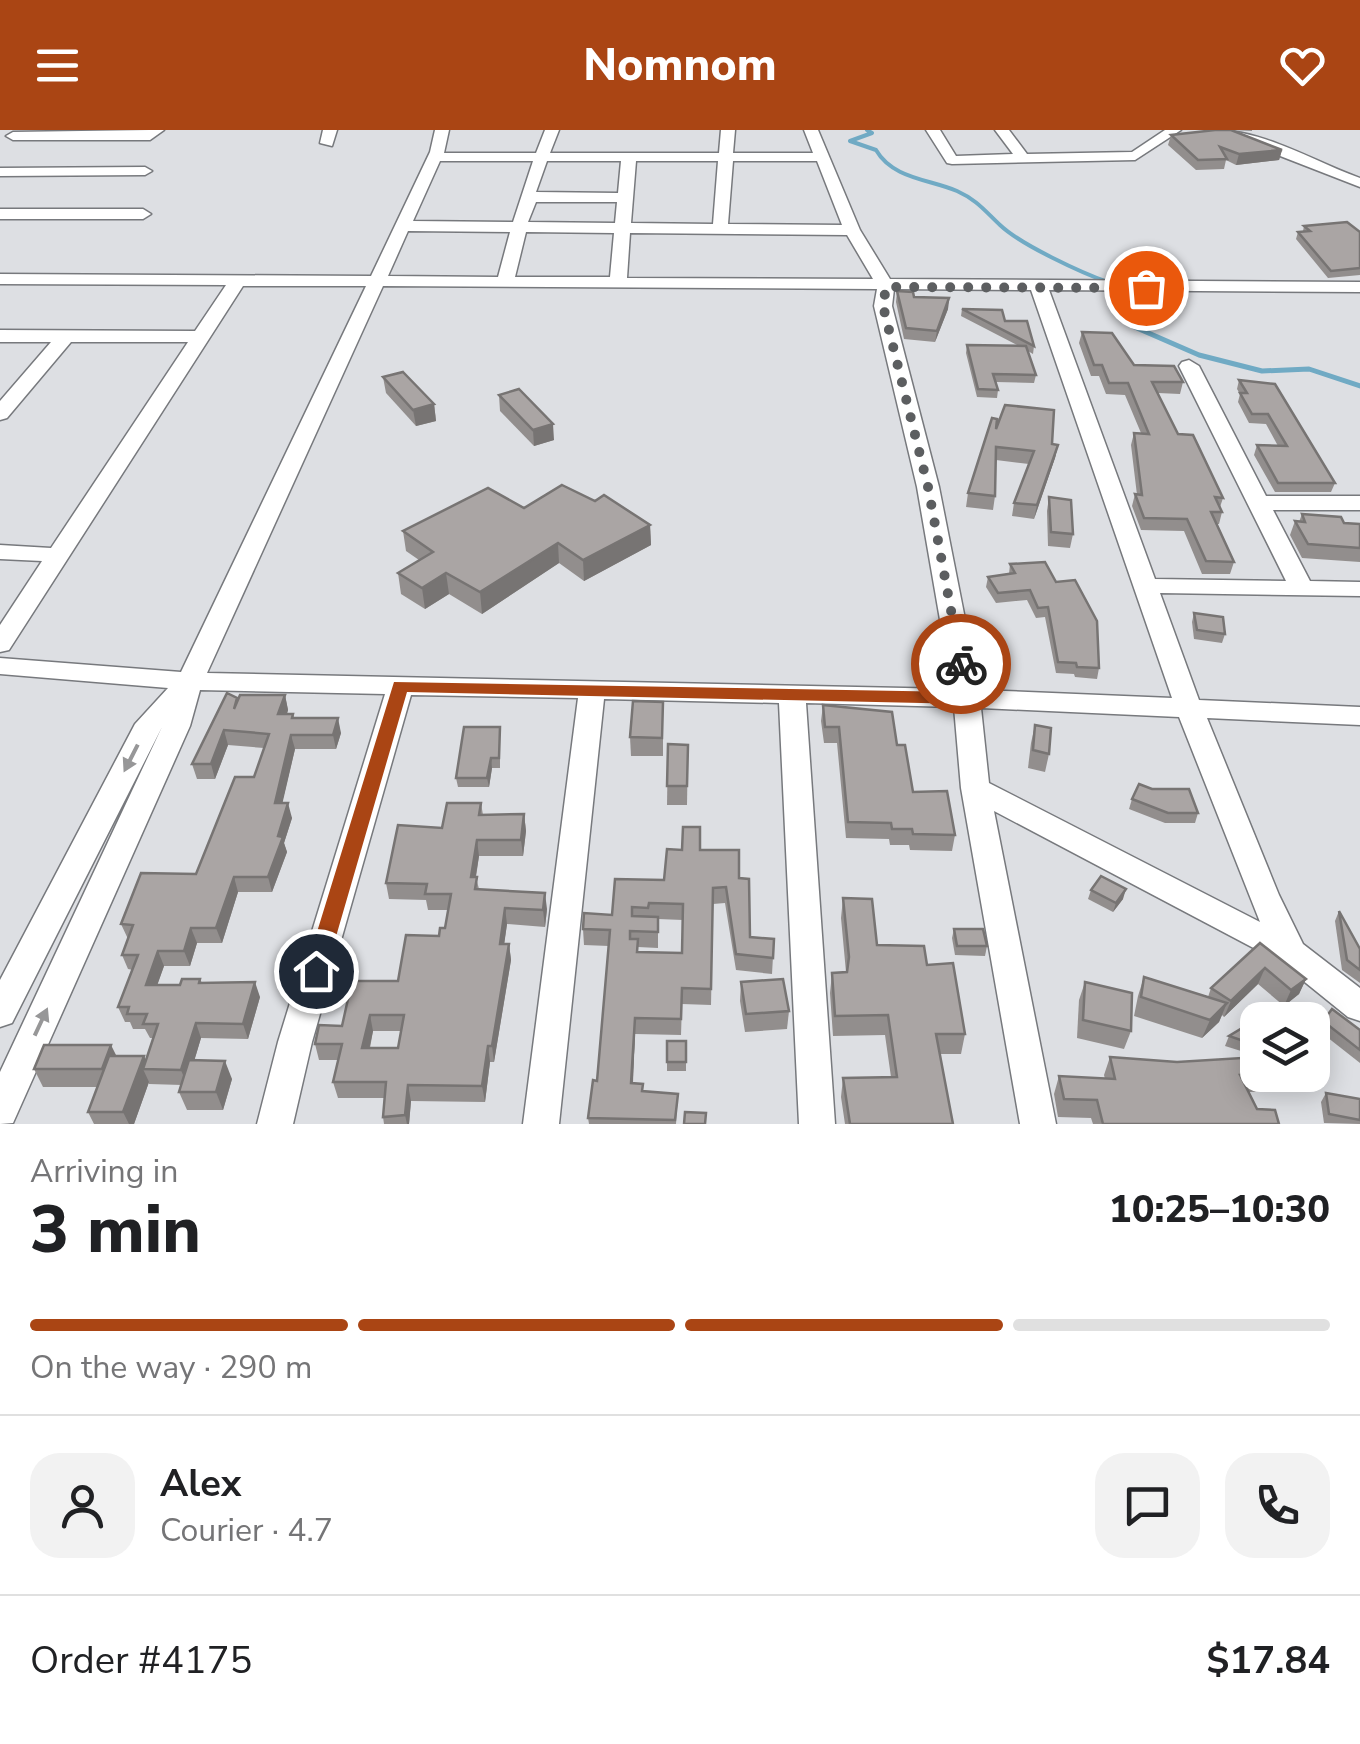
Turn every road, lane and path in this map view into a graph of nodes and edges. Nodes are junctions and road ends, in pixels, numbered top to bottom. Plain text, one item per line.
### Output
1 (157, 130) edge
2 (442, 130) edge
3 (552, 130) edge
4 (728, 130) edge
5 (812, 130) edge
6 (933, 130) edge
7 (1002, 130) edge
8 (1174, 130) edge
9 (1220, 130) edge
10 (16, 133) edge
11 (0, 148) edge
12 (541, 156) junction
13 (629, 156) junction
14 (435, 157) junction
15 (822, 157) junction
16 (1022, 157) junction
17 (724, 160) junction
18 (145, 171) dead end
19 (0, 172) edge
20 (1360, 183) edge
21 (530, 197) junction
22 (625, 198) junction
23 (0, 214) edge
24 (144, 214) dead end
25 (404, 226) junction
26 (518, 226) junction
27 (622, 228) junction
28 (852, 230) junction
29 (720, 231) junction
30 (238, 280) junction
31 (2, 281) edge
32 (379, 282) junction
33 (506, 284) junction
34 (618, 285) junction
35 (886, 287) junction
36 (1039, 288) junction
37 (1360, 288) edge
38 (0, 336) edge
39 (66, 336) junction
40 (201, 336) junction
41 (1189, 366) dead end
42 (0, 414) edge
43 (1258, 503) junction
44 (1360, 503) edge
45 (0, 552) edge
46 (58, 555) junction
47 (1146, 586) junction
48 (1302, 588) junction
49 (1360, 589) edge
50 (0, 644) edge
51 (0, 666) edge
52 (190, 681) junction
53 (400, 686) junction
54 (592, 691) junction
55 (792, 694) junction
56 (967, 698) junction
57 (1190, 708) junction
58 (1360, 716) edge
59 (976, 788) junction
60 (1292, 953) junction
61 (1360, 1007) edge
62 (0, 1013) edge
63 (0, 1110) edge
64 (275, 1124) edge
65 (541, 1124) edge
66 (818, 1124) edge
67 (1038, 1124) edge

1 - 10 street
2 - 14 street
3 - 12 street
4 - 17 street
5 - 15 street
6 - 16 street
7 - 16 street
8 - 16 street
9 - 20 street
10 - 11 street
12 - 13 street
12 - 14 street
12 - 21 street
13 - 17 street
13 - 22 street
14 - 25 street
15 - 17 street
15 - 28 street
17 - 29 street
18 - 19 street
21 - 22 street
21 - 26 street
22 - 27 street
23 - 24 street
25 - 26 street
25 - 32 street
26 - 27 street
26 - 33 street
27 - 29 street
27 - 34 street
28 - 29 street
28 - 35 street
30 - 31 street
30 - 32 street
30 - 40 street
32 - 33 street
32 - 52 street
33 - 34 street
34 - 35 street
35 - 36 street
35 - 56 street
36 - 37 street
36 - 47 street
38 - 39 street
39 - 40 street
39 - 42 street
40 - 46 street
41 - 43 street
43 - 44 street
43 - 48 street
45 - 46 street
46 - 50 street
47 - 48 street
47 - 57 street
48 - 49 street
51 - 52 street
52 - 53 street
52 -> 62 street
63 -> 52 street
53 - 54 street
53 - 64 street
54 - 55 street
54 - 65 street
55 - 56 street
55 - 66 street
56 - 57 street
56 - 59 street
57 - 58 street
57 - 60 street
59 - 60 street
59 - 67 street
60 - 61 street

